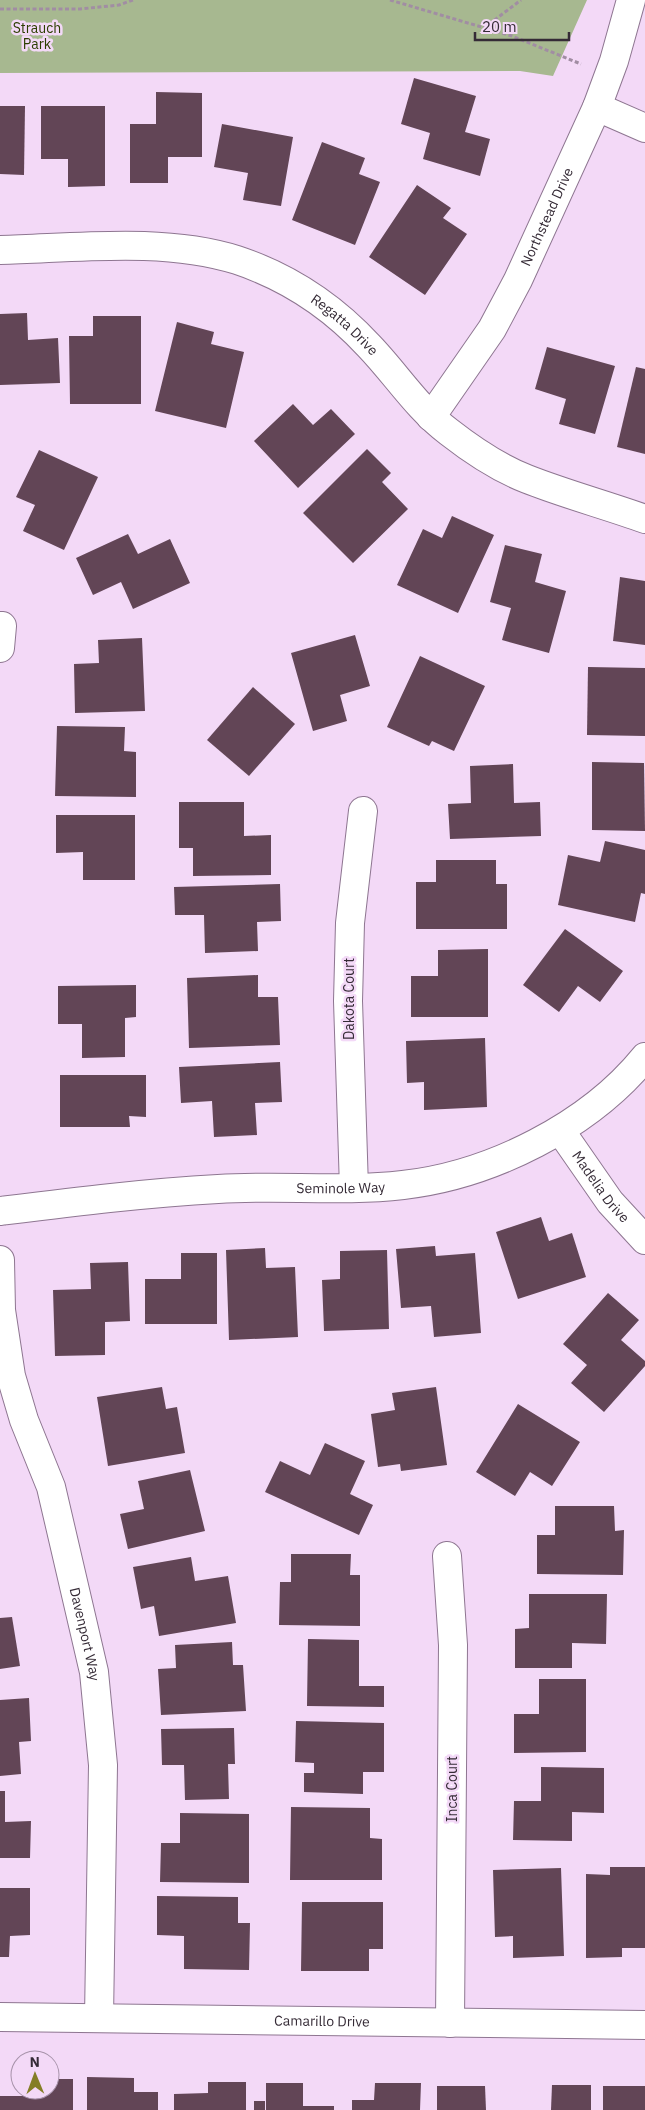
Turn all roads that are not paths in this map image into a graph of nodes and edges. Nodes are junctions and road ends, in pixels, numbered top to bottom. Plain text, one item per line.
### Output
1 (631, 0) edge
2 (598, 107) junction
3 (645, 128) edge
4 (0, 250) edge
5 (431, 417) junction
6 (645, 519) edge
7 (363, 811) dead end
8 (645, 1057) edge
9 (560, 1130) junction
10 (354, 1188) junction
11 (0, 1211) edge
12 (645, 1240) edge
13 (0, 1260) edge
14 (447, 1556) dead end
15 (0, 2017) edge
16 (99, 2018) junction
17 (450, 2023) junction
18 (645, 2025) edge

1 - 2 street, Northstead Drive
2 - 3 street
2 - 5 street, Northstead Drive
4 - 5 street, Regatta Drive
5 - 6 street, Regatta Drive
7 - 10 street, Dakota Court
8 - 9 street, Seminole Way
9 - 10 street, Seminole Way
9 - 12 street, Madelia Drive
10 - 11 street, Seminole Way
13 - 16 street, Davenport Way
14 - 17 street, Inca Court
15 - 16 street, Camarillo Drive
16 - 17 street, Camarillo Drive
17 - 18 street, Camarillo Drive

